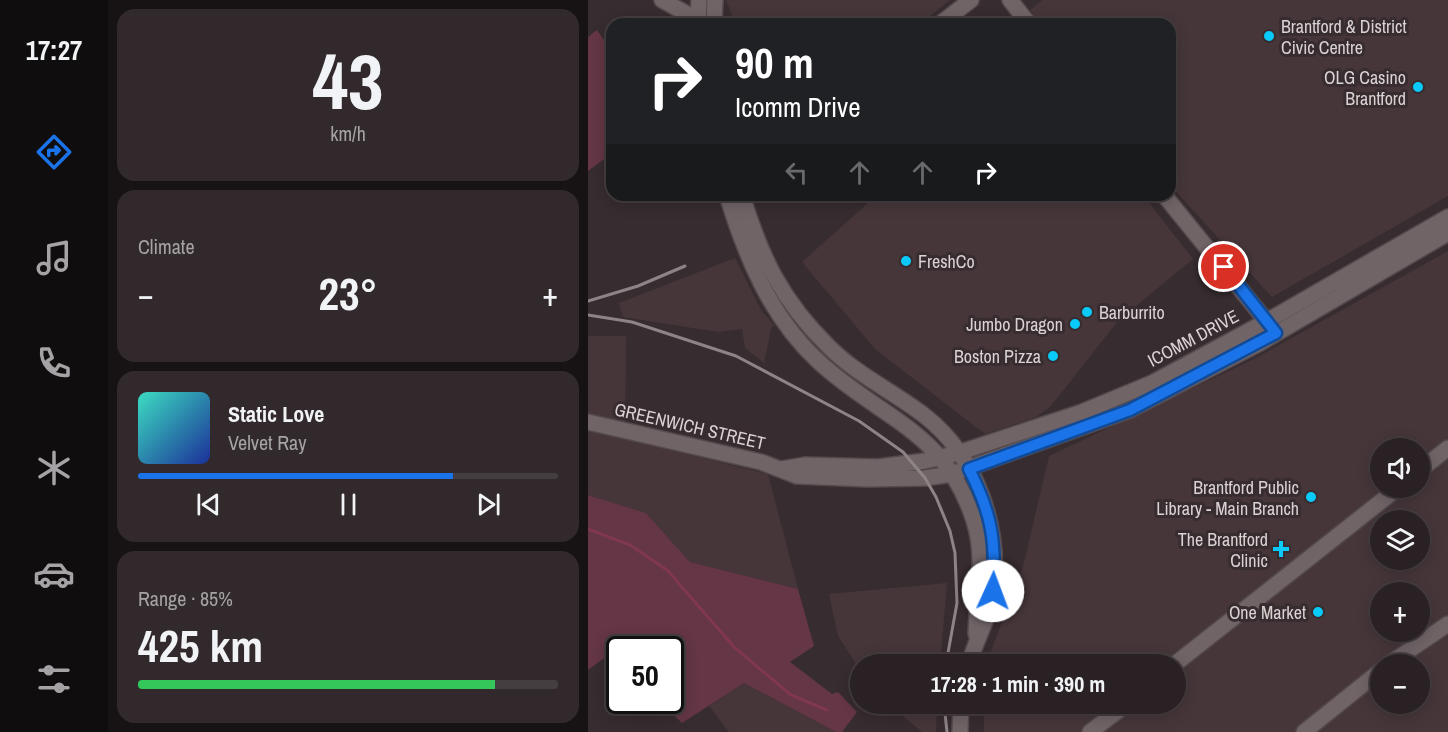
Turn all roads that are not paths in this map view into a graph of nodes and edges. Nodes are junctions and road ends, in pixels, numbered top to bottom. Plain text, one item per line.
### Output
1 (662, 0) edge
2 (699, 0) edge
3 (715, 0) edge
4 (971, 0) edge
5 (1010, 0) edge
6 (692, 18) edge
7 (700, 18) edge
8 (714, 18) edge
9 (948, 18) edge
10 (1024, 18) edge
11 (729, 201) edge
12 (744, 201) edge
13 (1169, 201) edge
14 (1448, 217) edge
15 (1448, 233) edge
16 (1271, 327) junction
17 (588, 422) edge
18 (1448, 448) edge
19 (958, 453) junction
20 (940, 457) junction
21 (1430, 462) edge
22 (783, 469) junction
23 (969, 469) junction
24 (952, 474) junction
25 (1385, 498) edge
26 (1448, 624) edge
27 (976, 640) junction
28 (972, 654) edge
29 (1404, 654) edge
30 (1186, 656) edge
31 (1370, 679) edge
32 (961, 714) edge
33 (1114, 714) edge
34 (960, 732) edge
35 (1090, 732) edge
36 (1304, 732) edge

1 - 6 main road
2 - 7 main road
3 - 8 main road
4 - 9 main road
5 - 10 main road
11 - 20 main road
12 - 19 main road
13 - 16 main road
14 - 16 main road, ICOMM DRIVE
15 - 16 main road, ICOMM DRIVE
16 - 19 main road, ICOMM DRIVE
16 - 23 main road, ICOMM DRIVE
17 - 22 main road, GREENWICH STREET
18 - 21 main road
19 - 20 main road, ICOMM DRIVE
19 - 23 main road
20 - 22 main road, GREENWICH STREET
20 - 24 main road
22 - 24 main road, GREENWICH STREET
23 - 24 main road, ICOMM DRIVE
23 - 27 main road
24 - 27 main road
25 - 30 main road
26 - 29 main road
27 - 28 main road
31 - 36 main road
32 - 34 main road
33 - 35 main road

